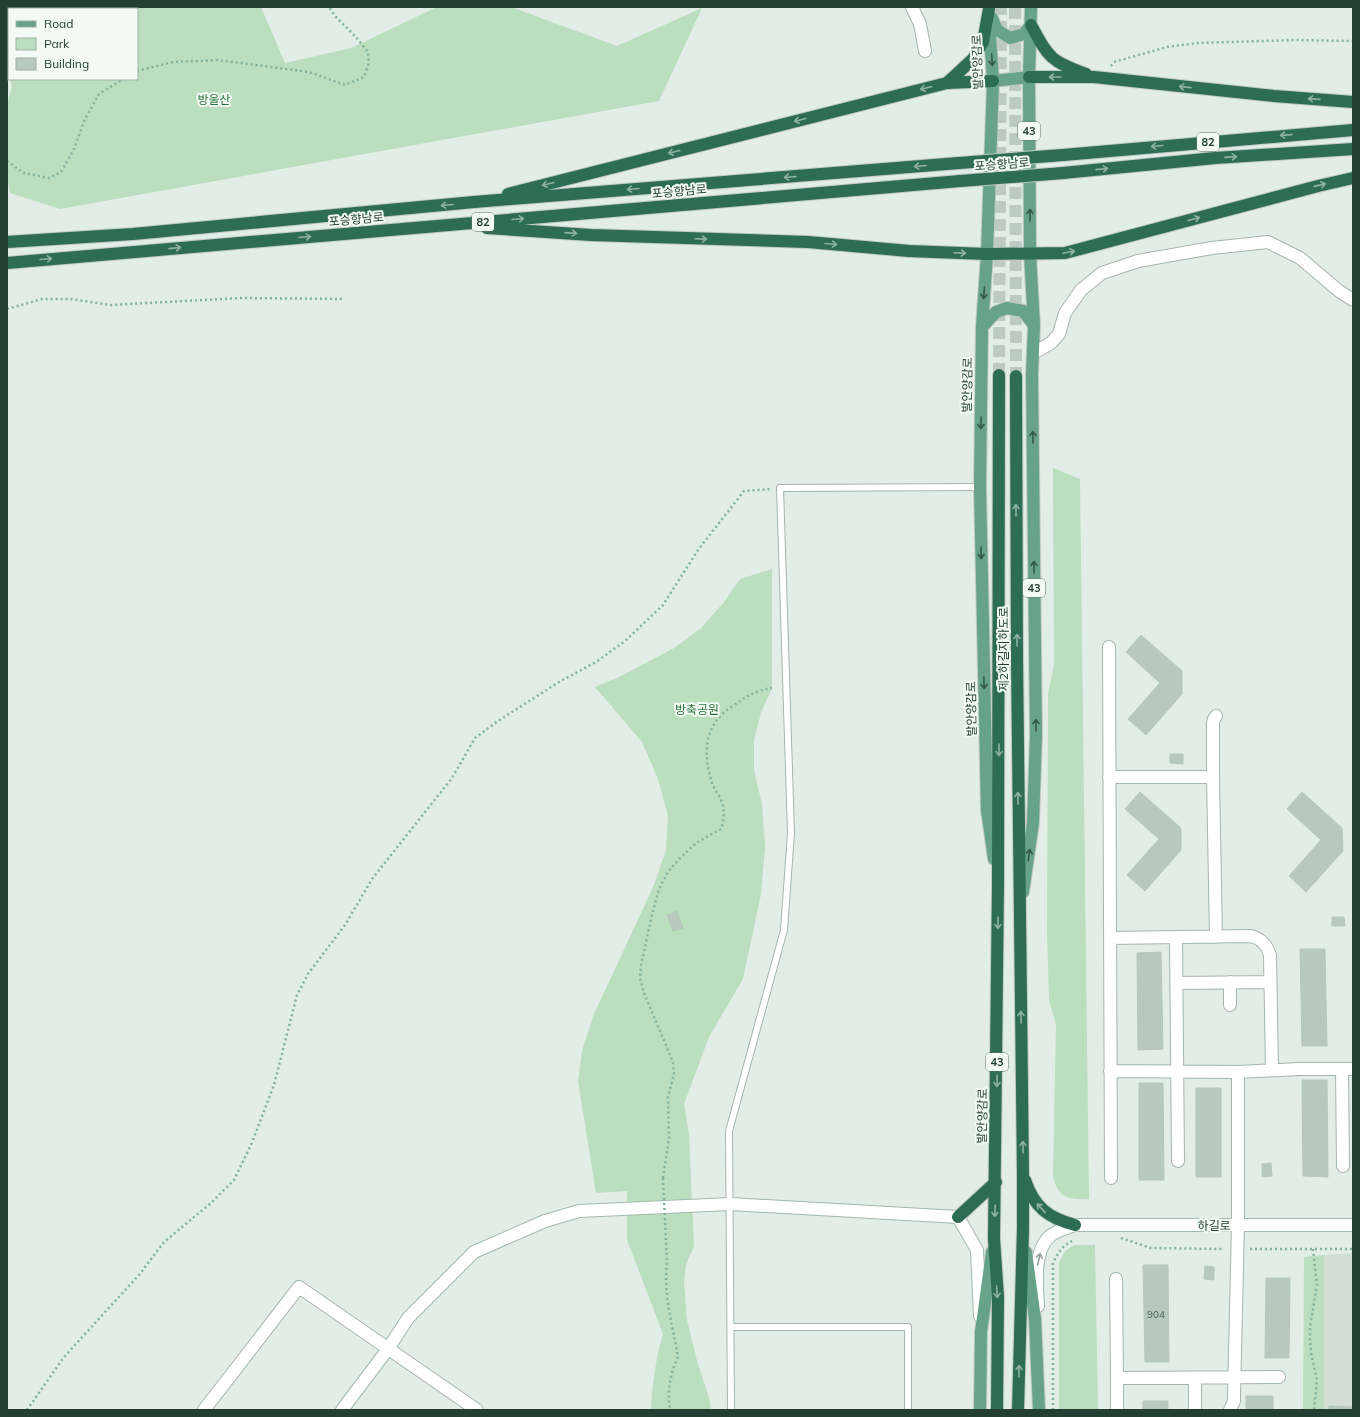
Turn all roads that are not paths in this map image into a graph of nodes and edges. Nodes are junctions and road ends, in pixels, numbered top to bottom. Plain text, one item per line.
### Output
1 (912, 7) edge
2 (1031, 7) edge
3 (989, 8) edge
4 (1031, 25) junction
5 (925, 51) dead end
6 (1029, 77) junction
7 (1098, 77) junction
8 (993, 81) junction
9 (947, 83) junction
10 (1353, 102) edge
11 (1353, 130) edge
12 (1353, 149) edge
13 (1353, 178) edge
14 (474, 202) junction
15 (448, 225) junction
16 (7, 242) edge
17 (987, 254) junction
18 (1030, 254) junction
19 (7, 263) edge
20 (1353, 300) edge
21 (1034, 325) junction
22 (982, 326) junction
23 (1033, 350) junction
24 (999, 375) tunnel mouth
25 (1016, 376) tunnel mouth
26 (980, 487) junction
27 (1109, 647) dead end
28 (1216, 716) dead end
29 (1109, 777) junction
30 (1213, 777) junction
31 (998, 884) junction
32 (1019, 921) junction
33 (1216, 937) junction
34 (1110, 938) junction
35 (1176, 938) junction
36 (1230, 982) junction
37 (1270, 982) junction
38 (1177, 983) junction
39 (1230, 1005) dead end
40 (1348, 1069) edge
41 (1272, 1070) junction
42 (1110, 1071) junction
43 (1177, 1072) junction
44 (1238, 1072) junction
45 (1178, 1161) dead end
46 (1343, 1166) dead end
47 (1023, 1174) junction
48 (1111, 1178) dead end
49 (996, 1182) junction
50 (730, 1204) junction
51 (958, 1217) junction
52 (1353, 1224) edge
53 (1074, 1225) junction
54 (1238, 1225) junction
55 (1023, 1228) junction
56 (994, 1239) junction
57 (1116, 1279) dead end
58 (731, 1327) junction
59 (981, 1332) junction
60 (388, 1349) junction
61 (1234, 1377) junction
62 (1279, 1377) dead end
63 (1116, 1378) junction
64 (1195, 1378) junction
65 (204, 1410) edge
66 (342, 1410) edge
67 (477, 1410) edge
68 (731, 1410) edge
69 (908, 1410) edge
70 (980, 1410) edge
71 (997, 1410) edge
72 (1018, 1410) edge
73 (1040, 1410) edge
74 (1117, 1410) edge
75 (1195, 1410) edge
76 (1230, 1410) edge

1 - 5 street
2 - 4 main road, 43
3 - 4 main road
3 -> 8 main road, 발안양감로 / 43
3 - 9 highway
4 - 6 main road, 43
4 - 7 highway
7 -> 6 highway
6 - 8 main road
18 -> 6 main road, 43
10 -> 7 highway
8 - 9 highway
8 - 17 main road, 발안양감로 / 43
9 -> 14 highway
11 -> 14 highway, 포승향남로 / 82, bridge
15 -> 12 highway, 포승향남로 / 82, bridge
18 -> 13 highway
14 -> 16 highway, 포승향남로 / 82
15 -> 17 highway
19 -> 15 highway, 포승향남로 / 82
17 - 18 highway
17 -> 22 main road, 발안양감로 / 43
18 - 21 main road, 43
20 - 23 street
21 - 22 main road
21 - 23 main road, 43
22 -> 26 main road, 발안양감로 / 43
32 -> 23 main road, 43
24 -> 31 highway, 제2하길지하도로
32 -> 25 highway, 제2하길지하도로
26 -> 31 main road, 발안양감로 / 43
26 - 50 lane
27 - 29 street
28 - 30 street
29 - 30 street
29 - 34 street
30 - 33 street
31 -> 49 highway, 발안양감로 / 43
47 -> 32 highway, 43
33 - 35 street
33 - 37 street
34 - 35 street
34 - 42 street
35 - 38 street
36 - 37 street
36 - 38 street
36 - 39 street
37 - 41 street
38 - 43 street
40 - 41 street
40 - 46 street
41 - 44 street
42 - 43 street
42 - 48 street
43 - 44 street
43 - 45 street
44 - 54 street
53 -> 47 highway
47 - 55 highway, 43
49 - 51 highway
49 -> 56 highway, 발안양감로 / 43
50 - 51 street
50 - 58 lane
50 - 60 street
51 - 59 street
52 - 54 street, 하길로
53 - 54 street, 하길로
73 -> 53 street
54 - 61 street
72 -> 55 highway
55 - 73 main road, 43
56 - 59 main road, 43
56 -> 71 highway, 발안양감로
57 - 63 street
58 - 68 lane
58 - 69 lane
59 - 70 main road, 43
60 - 65 street
60 - 66 street
60 - 67 street
61 - 62 street
61 - 64 street
61 - 76 street
63 - 64 street
63 - 74 street
64 - 75 street

